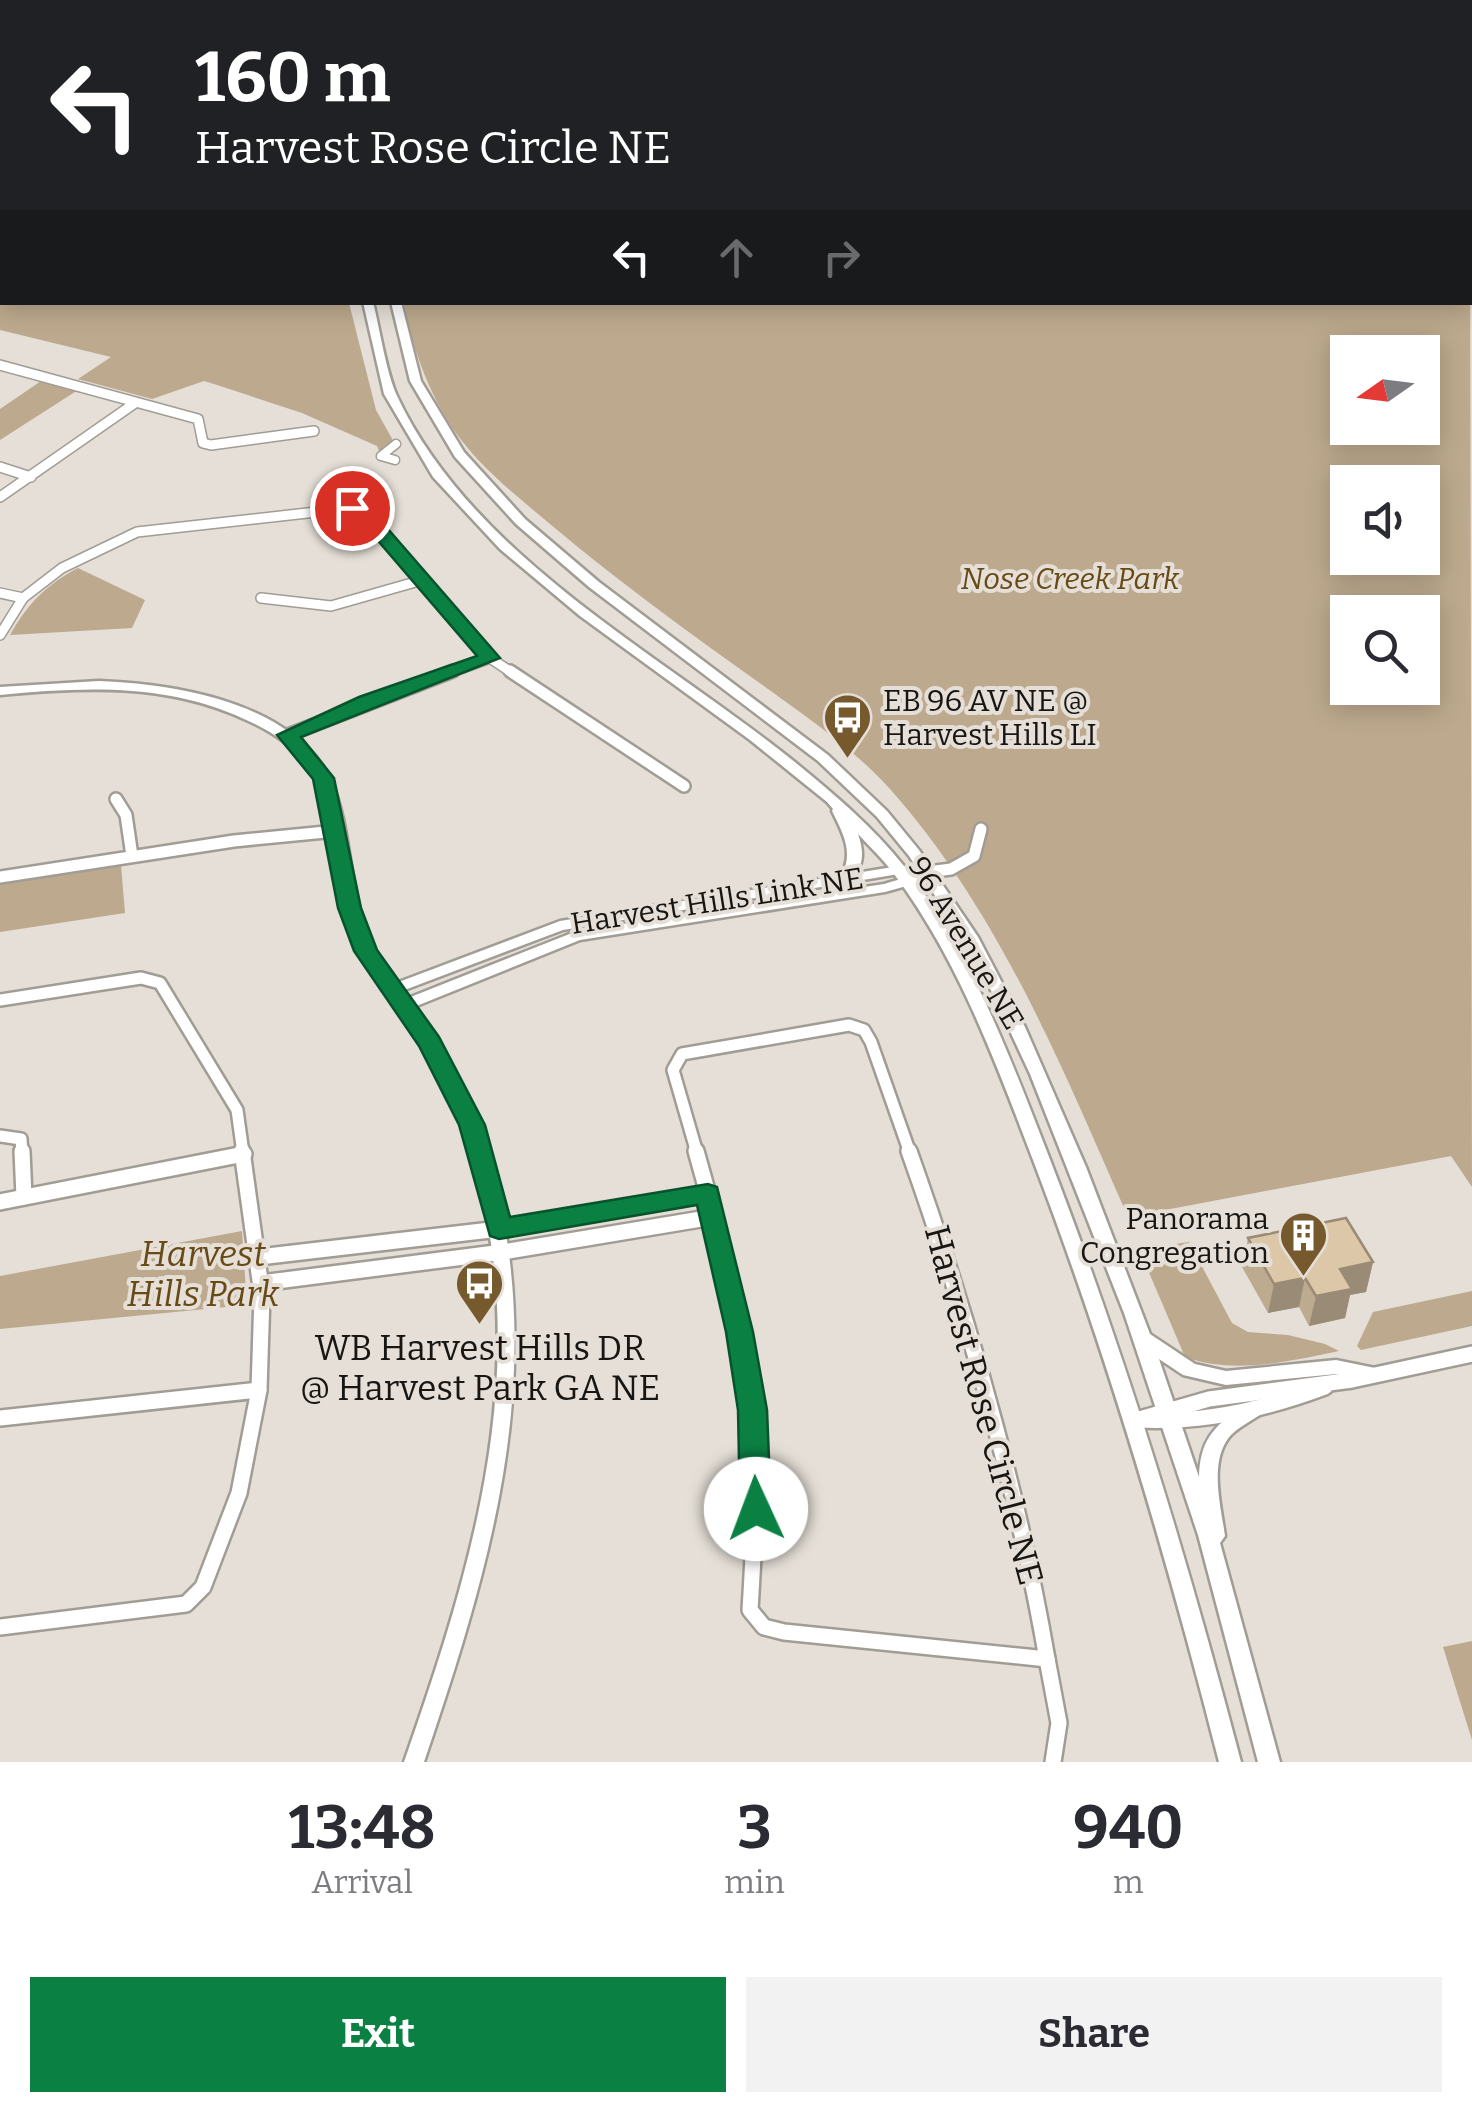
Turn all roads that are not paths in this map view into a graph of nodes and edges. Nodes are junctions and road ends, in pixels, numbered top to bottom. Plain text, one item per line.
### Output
1 (369, 305) edge
2 (397, 305) edge
3 (0, 365) edge
4 (135, 403) junction
5 (314, 431) dead end
6 (396, 444) dead end
7 (395, 460) dead end
8 (0, 468) edge
9 (31, 476) junction
10 (0, 496) edge
11 (419, 580) junction
12 (0, 593) edge
13 (24, 598) junction
14 (261, 598) dead end
15 (608, 598) junction
16 (581, 610) junction
17 (0, 635) edge
18 (490, 658) junction
19 (0, 691) edge
20 (288, 735) junction
21 (684, 786) dead end
22 (116, 800) dead end
23 (838, 807) junction
24 (980, 829) dead end
25 (336, 830) junction
26 (132, 856) junction
27 (928, 872) junction
28 (0, 876) edge
29 (904, 877) junction
30 (846, 879) junction
31 (394, 989) junction
32 (0, 1000) edge
33 (405, 1005) junction
34 (0, 1136) edge
35 (244, 1154) junction
36 (708, 1194) junction
37 (24, 1198) junction
38 (0, 1202) edge
39 (713, 1217) junction
40 (499, 1229) junction
41 (503, 1252) junction
42 (260, 1270) junction
43 (1144, 1338) junction
44 (1472, 1354) edge
45 (1372, 1374) junction
46 (1338, 1382) junction
47 (259, 1390) junction
48 (1256, 1408) junction
49 (1171, 1415) junction
50 (0, 1418) edge
51 (1136, 1420) junction
52 (1220, 1579) junction
53 (0, 1627) edge
54 (1047, 1660) junction
55 (414, 1762) edge
56 (1053, 1762) edge
57 (1230, 1762) edge
58 (1269, 1762) edge

1 - 16 main road, 96 Avenue NE
2 - 15 main road, 96 Avenue NE
3 - 4 street
4 - 5 street
4 - 9 street
6 - 7 street
8 - 9 street
9 - 10 street
11 - 13 street
11 - 14 street
11 - 18 street
12 - 13 street
13 - 17 street
15 - 16 main road
15 - 27 main road, 96 Avenue NE
16 - 23 main road, 96 Avenue NE
18 - 20 street
18 - 21 street
19 - 20 street
20 - 25 street
22 - 26 street
23 - 29 main road, 96 Avenue NE
23 - 30 main road
24 - 27 street
25 - 26 street
25 - 31 street
26 - 28 street
27 - 29 street, Harvest Hills Link NE
27 - 43 main road, 96 Avenue NE
29 - 30 street, Harvest Hills Link NE
29 - 33 street, Harvest Hills Link NE
29 - 51 main road, 96 Avenue NE
30 - 31 street, Harvest Hills Link NE
31 - 33 street
32 - 35 street
33 - 40 street
34 - 37 street
35 - 37 street
35 - 42 street
36 - 39 street, Harvest Rose Circle NE
36 - 40 street
36 - 54 street, Harvest Rose Circle NE
37 - 38 street
39 - 41 street
39 - 54 street, Harvest Rose Circle NE
40 - 41 street
40 - 42 street
41 - 42 street
41 - 55 street
42 - 47 street
43 - 45 main road
43 - 49 main road, 96 Avenue NE
44 - 45 street
45 - 46 street
46 - 48 street
46 - 49 street
47 - 50 street
47 - 53 street
48 - 49 street
48 - 52 main road
49 - 51 street
49 - 52 main road, 96 Avenue NE
51 - 57 main road, 96 Avenue NE
52 - 58 main road, 96 Avenue NE
54 - 56 street

